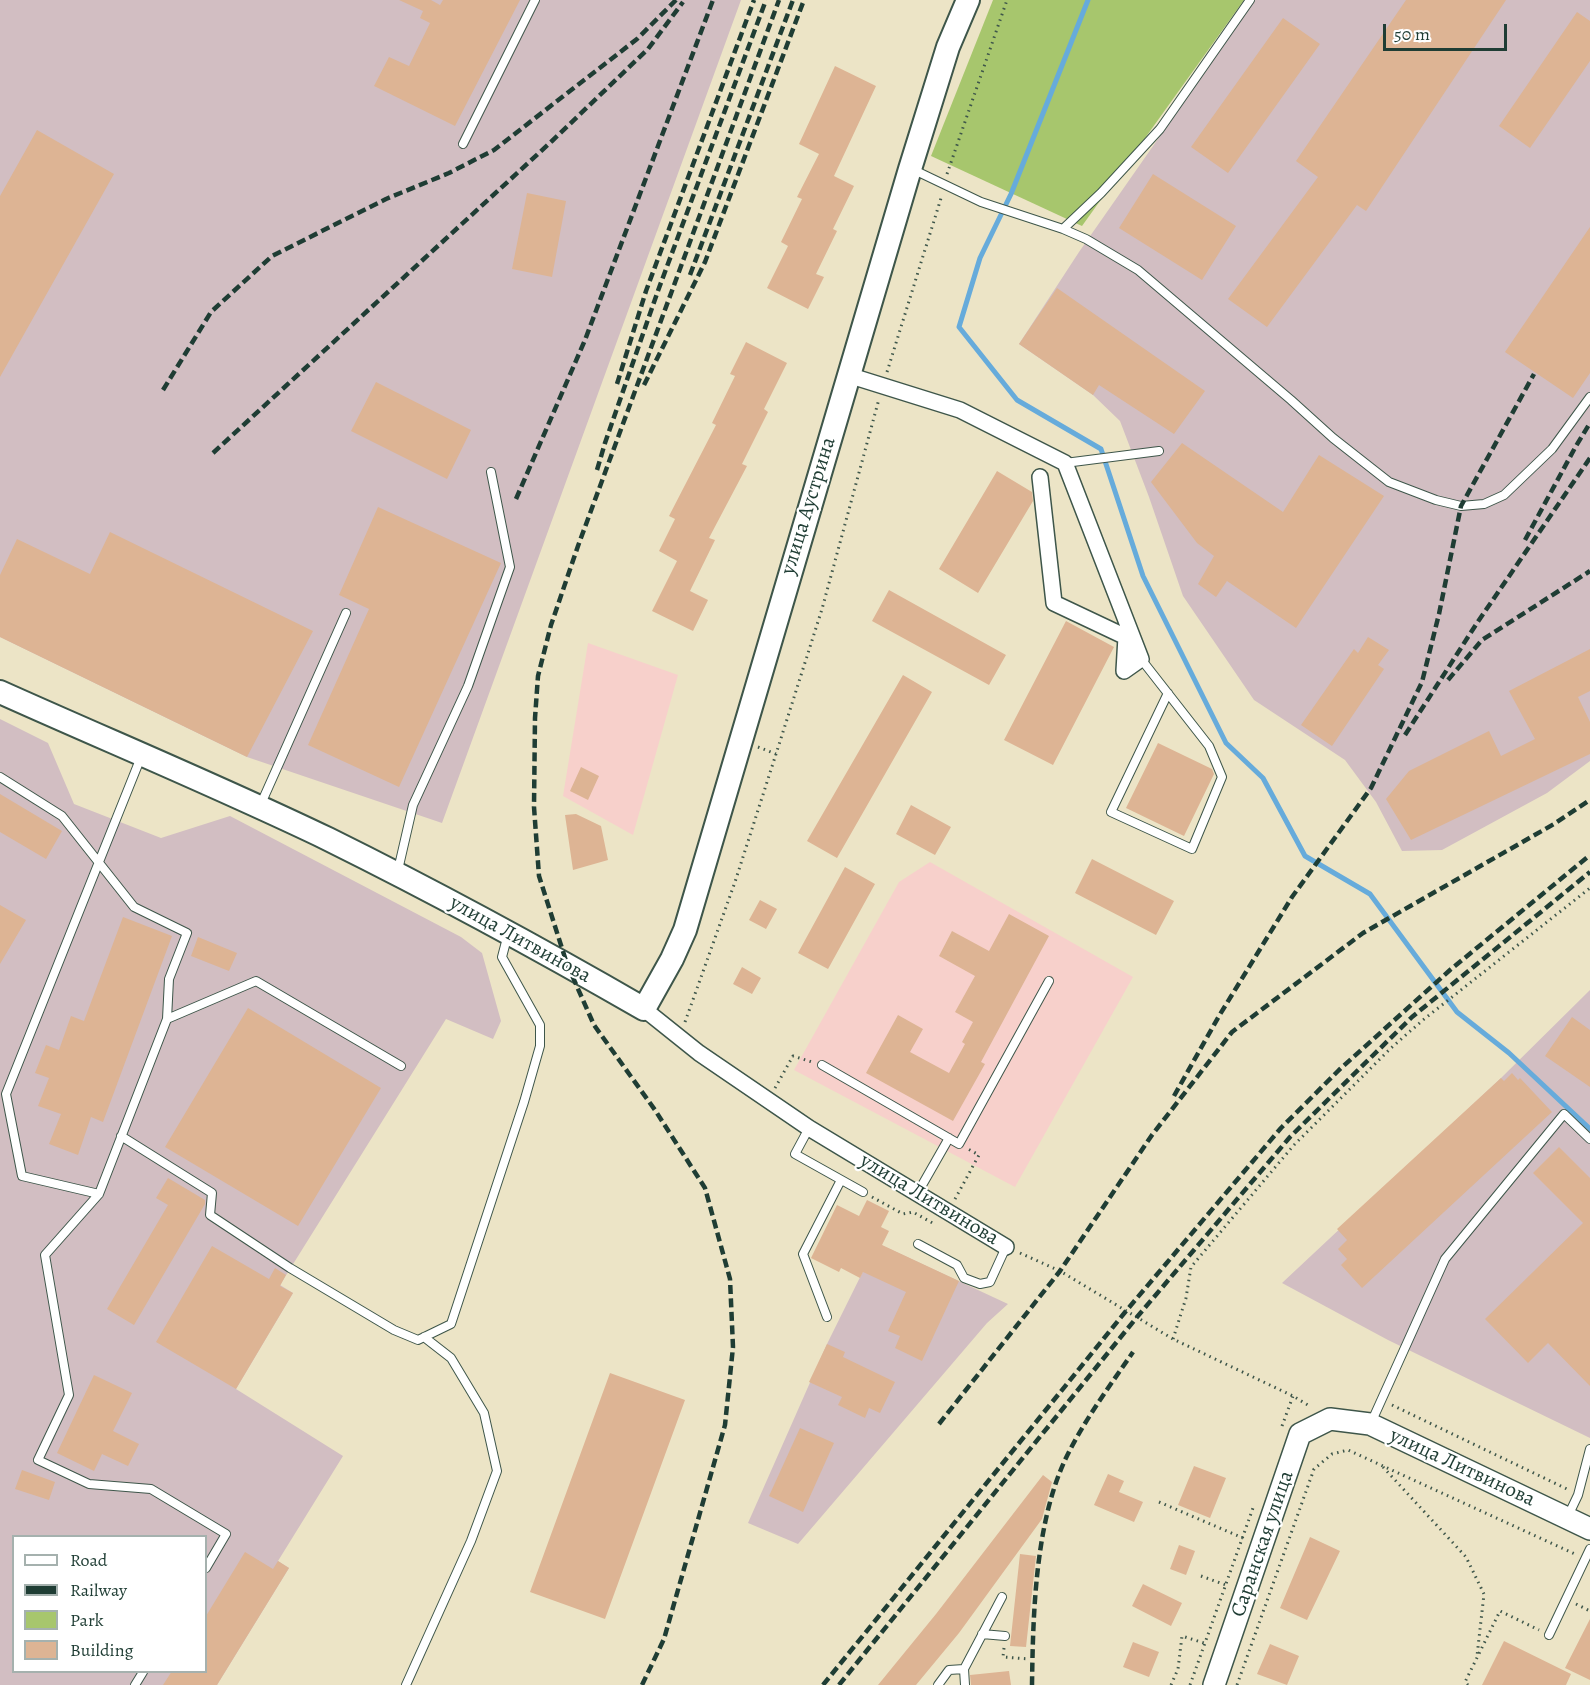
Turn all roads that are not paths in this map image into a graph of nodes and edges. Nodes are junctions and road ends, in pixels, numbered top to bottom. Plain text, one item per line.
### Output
1 (535, 0) edge
2 (968, 0) edge
3 (1250, 0) edge
4 (463, 144) dead end
5 (910, 169) junction
6 (1063, 229) junction
7 (848, 375) junction
8 (1590, 397) edge
9 (1159, 452) dead end
10 (1065, 463) junction
11 (490, 472) dead end
12 (1040, 477) dead end
13 (346, 613) dead end
14 (1141, 659) junction
15 (0, 692) edge
16 (1168, 693) dead end
17 (141, 756) junction
18 (0, 777) edge
19 (260, 807) junction
20 (99, 862) junction
21 (397, 874) junction
22 (508, 931) junction
23 (1049, 981) dead end
24 (644, 1009) junction
25 (167, 1019) junction
26 (822, 1065) road end
27 (401, 1066) dead end
28 (809, 1128) junction
29 (122, 1136) junction
30 (949, 1138) junction
31 (1590, 1139) edge
32 (841, 1180) junction
33 (863, 1192) road end
34 (99, 1194) junction
35 (917, 1194) junction
36 (918, 1245) dead end
37 (1006, 1247) joint
38 (827, 1317) dead end
39 (424, 1337) junction
40 (1330, 1419) joint
41 (1370, 1424) junction
42 (1590, 1449) edge
43 (1567, 1517) junction
44 (1590, 1528) edge
45 (1590, 1549) edge
46 (207, 1566) edge
47 (1002, 1597) dead end
48 (982, 1634) junction
49 (1549, 1635) road end
50 (1005, 1636) road end
51 (964, 1669) junction
52 (406, 1685) edge
53 (938, 1685) edge
54 (965, 1685) edge
55 (1214, 1685) edge

1 - 4 lane
2 - 5 main road, улица Аустрина
3 - 6 lane
5 - 6 lane
5 - 7 main road, улица Аустрина
6 - 8 lane
7 - 10 street
7 - 24 main road, улица Аустрина
9 - 10 lane
10 - 14 street
11 - 21 lane
12 - 14 street
13 - 19 lane
14 - 16 lane
15 - 17 main road, улица Литвинова
17 - 19 main road, улица Литвинова
17 - 20 lane
18 - 20 lane
19 - 21 main road, улица Литвинова
20 - 25 lane
20 - 34 lane
21 - 22 main road, улица Литвинова
22 - 24 main road, улица Литвинова
22 - 39 lane
23 - 30 lane
24 - 28 street, улица Литвинова
25 - 27 lane
25 - 29 lane
26 - 30 lane
28 - 32 lane
28 - 35 street, улица Литвинова
29 - 34 lane
29 - 39 lane
30 - 35 lane
31 - 41 lane
32 - 33 lane
32 - 38 lane
34 - 46 lane
35 - 37 street, улица Литвинова
36 - 37 lane
39 - 52 lane
40 - 41 main road, улица Литвинова
40 - 55 main road, Саранская улица
41 - 43 main road, улица Литвинова
42 - 43 lane
43 - 44 main road, улица Литвинова
45 - 49 lane
47 - 48 lane
48 - 50 lane
48 - 51 lane
51 - 53 lane
51 - 54 lane

